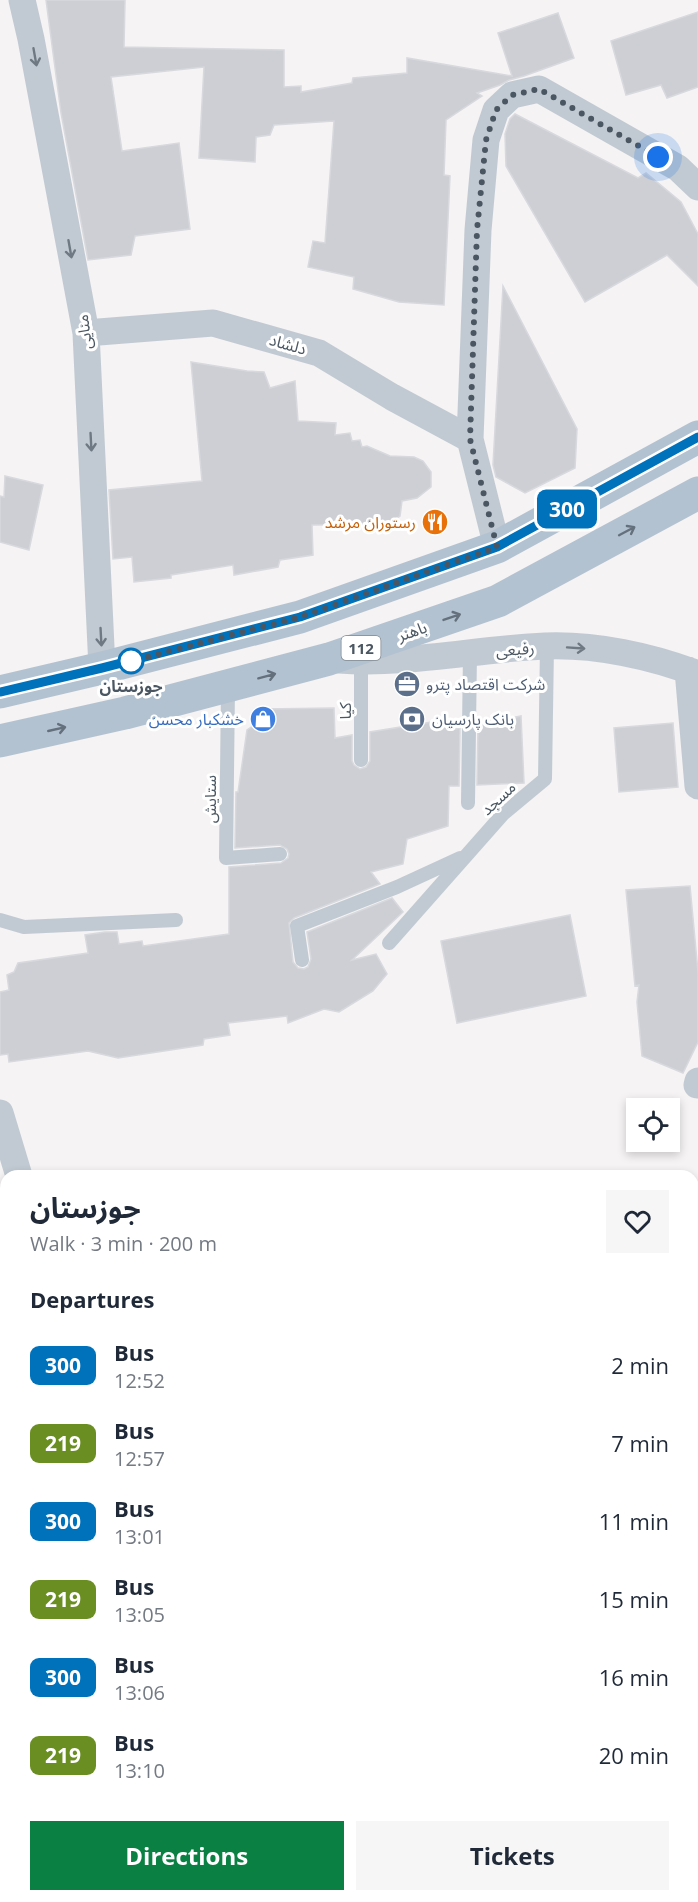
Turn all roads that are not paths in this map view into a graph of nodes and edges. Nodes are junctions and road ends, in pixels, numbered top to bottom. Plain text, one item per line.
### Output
1 (22, 0) edge
2 (698, 187) edge
3 (86, 333) junction
4 (698, 437) edge
5 (470, 439) junction
6 (698, 493) edge
7 (497, 547) junction
8 (547, 646) junction
9 (470, 653) junction
10 (329, 659) junction
11 (361, 661) junction
12 (102, 668) junction
13 (693, 672) edge
14 (228, 687) junction
15 (0, 692) edge
16 (0, 741) edge
17 (361, 760) dead end
18 (698, 786) edge
19 (468, 803) dead end
20 (279, 854) dead end
21 (465, 856) junction
22 (0, 920) edge
23 (176, 920) dead end
24 (389, 943) dead end
25 (302, 960) dead end
26 (0, 1113) edge
27 (17, 1170) edge

1 -> 3 street, منایی
2 - 5 street
3 - 5 street, دلشاد
3 -> 12 street, منایی
4 - 7 main road
5 - 7 street
10 -> 6 main road, باهنر / 112
7 - 12 main road
8 - 9 street, رفیعی
8 -> 13 street, رفیعی
8 - 21 lane, مسجد
9 - 11 street, رفیعی
9 - 19 lane
10 - 11 street, رفیعی
14 -> 10 main road, باهنر / 112
11 - 17 lane, کیا
12 - 15 main road
13 - 18 street
16 -> 14 main road, باهنر / 112
14 - 20 lane, ستایش
21 - 24 lane, مسجد
21 - 25 lane
22 - 23 lane
26 - 27 street

